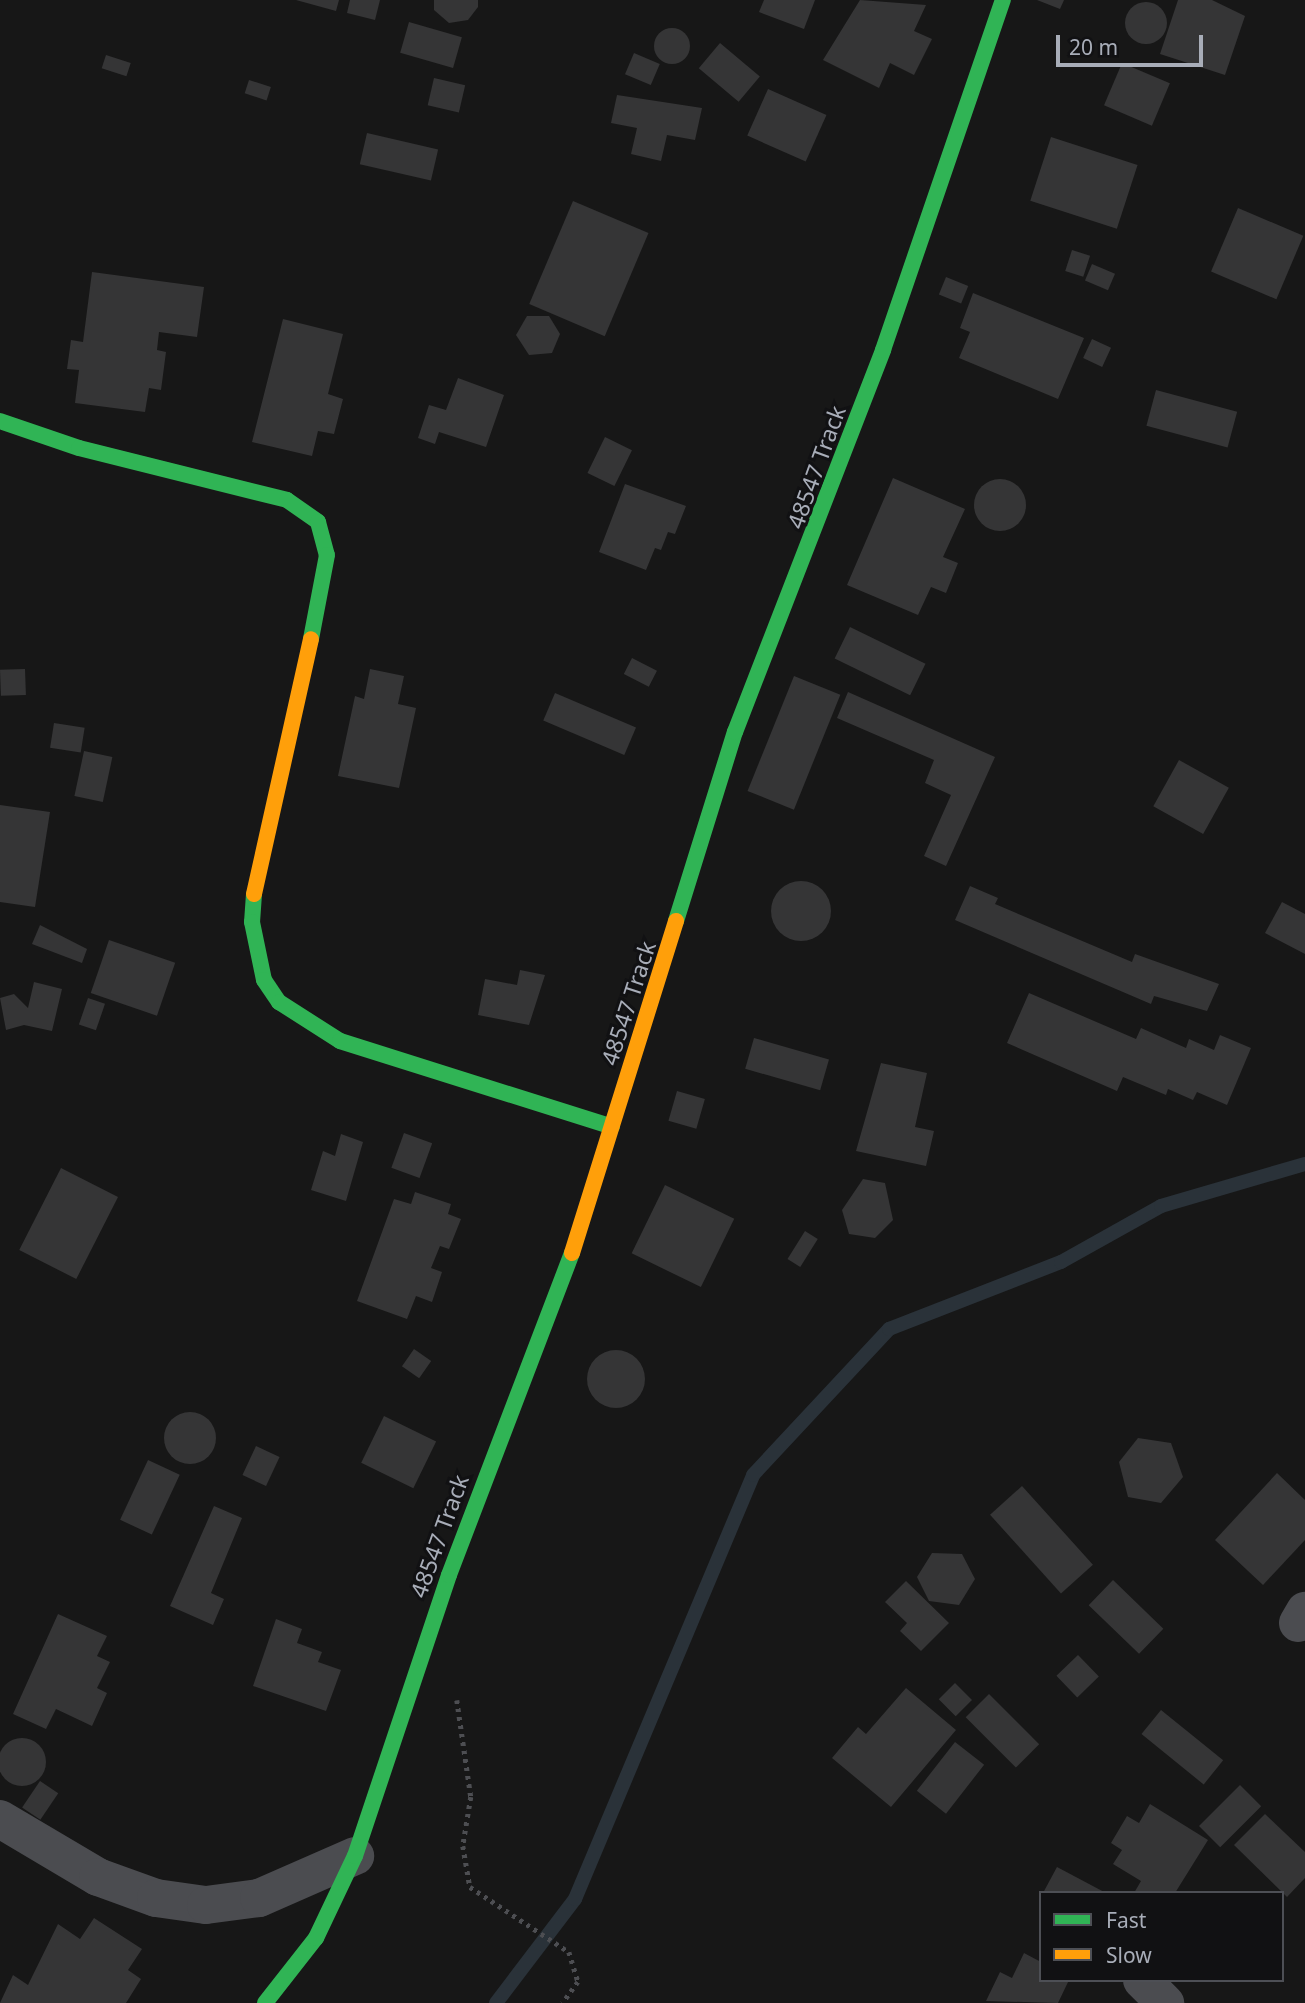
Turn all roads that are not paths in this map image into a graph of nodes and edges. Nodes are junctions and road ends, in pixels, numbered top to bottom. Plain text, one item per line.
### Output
1 (1003, 0) edge
2 (0, 421) edge
3 (612, 1127) junction
4 (0, 1819) edge
5 (355, 1856) junction
6 (1144, 1982) edge
7 (265, 2003) edge
8 (1165, 2003) edge

1 - 3 street, 48547 Track
2 - 3 street
3 - 5 street, 48547 Track
4 - 5 street
5 - 7 street, 48547 Track
6 - 8 street

